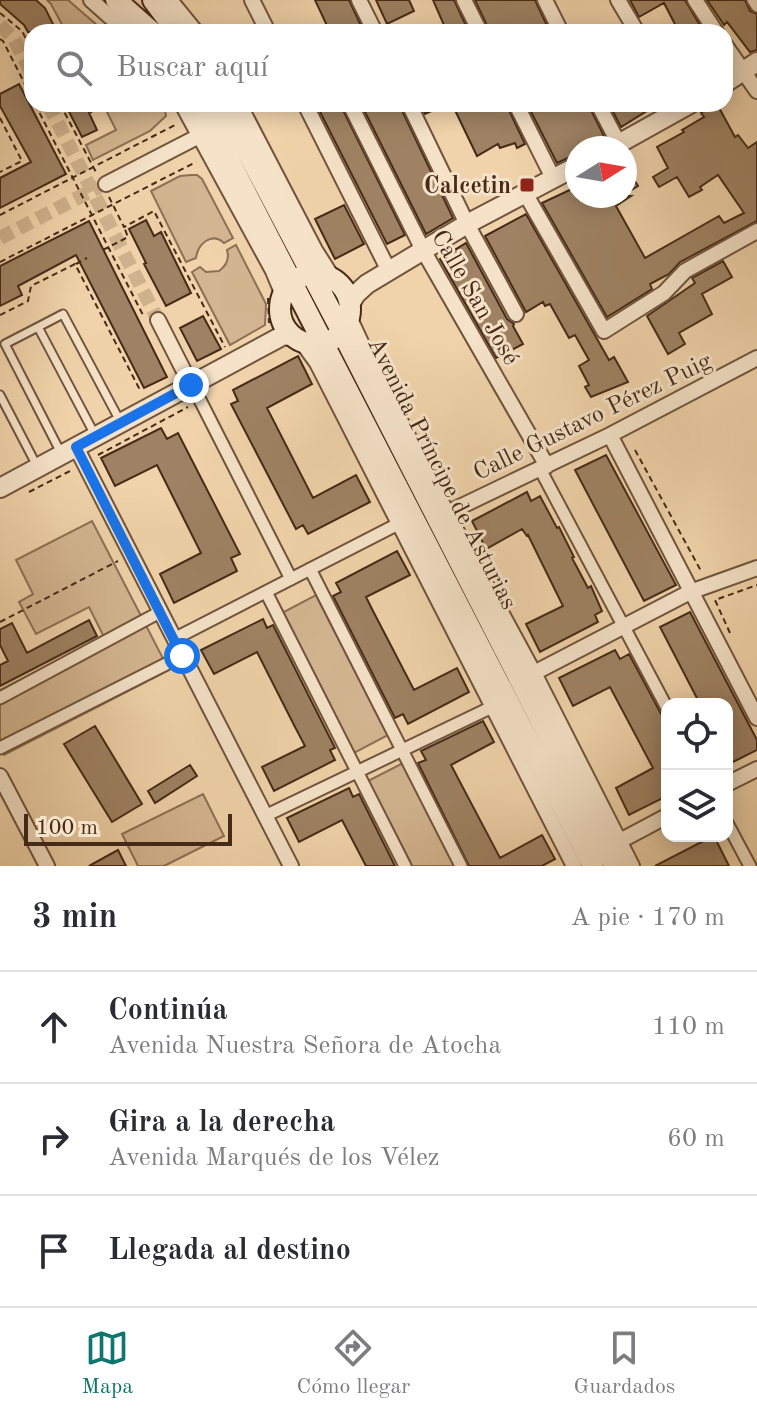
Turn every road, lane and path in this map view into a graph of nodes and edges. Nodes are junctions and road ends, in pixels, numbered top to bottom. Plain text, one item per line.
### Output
1 (91, 0) edge
2 (116, 0) edge
3 (159, 0) edge
4 (252, 0) edge
5 (359, 0) edge
6 (464, 0) edge
7 (545, 0) edge
8 (618, 0) edge
9 (695, 0) edge
10 (753, 0) edge
11 (757, 6) edge
12 (0, 13) edge
13 (118, 24) edge
14 (143, 24) edge
15 (172, 24) edge
16 (187, 24) edge
17 (264, 24) edge
18 (371, 24) edge
19 (476, 24) edge
20 (557, 24) edge
21 (632, 24) edge
22 (711, 24) edge
23 (24, 35) edge
24 (0, 39) edge
25 (733, 52) edge
26 (750, 67) edge
27 (733, 78) edge
28 (24, 82) edge
29 (757, 91) edge
30 (39, 112) edge
31 (64, 112) edge
32 (193, 112) edge
33 (195, 112) edge
34 (196, 112) edge
35 (225, 112) edge
36 (243, 112) edge
37 (309, 112) edge
38 (354, 112) edge
39 (413, 112) edge
40 (520, 112) edge
41 (601, 112) edge
42 (673, 112) edge
43 (0, 118) edge
44 (201, 135) junction
45 (611, 136) edge
46 (632, 136) edge
47 (211, 154) junction
48 (94, 167) junction
49 (0, 172) edge
50 (565, 172) edge
51 (73, 178) junction
52 (553, 178) junction
53 (104, 185) junction
54 (525, 193) junction
55 (113, 205) junction
56 (0, 215) edge
57 (92, 215) junction
58 (467, 224) junction
59 (124, 227) junction
60 (757, 231) edge
61 (108, 247) junction
62 (103, 250) dead end
63 (423, 250) junction
64 (87, 258) dead end
65 (0, 262) edge
66 (75, 264) junction
67 (389, 271) junction
68 (337, 283) junction
69 (367, 284) junction
70 (289, 287) junction
71 (350, 308) junction
72 (516, 314) dead end
73 (0, 315) edge
74 (153, 323) joint
75 (38, 327) junction
76 (342, 332) junction
77 (283, 333) junction
78 (323, 343) junction
79 (2, 345) edge
80 (228, 352) dead end
81 (757, 358) edge
82 (196, 393) junction
83 (0, 395) edge
84 (143, 396) dead end
85 (121, 423) junction
86 (610, 435) junction
87 (96, 437) junction
88 (69, 451) junction
89 (636, 452) dead end
90 (544, 467) junction
91 (38, 468) junction
92 (87, 470) junction
93 (0, 488) edge
94 (27, 493) dead end
95 (447, 513) junction
96 (398, 524) junction
97 (130, 555) junction
98 (757, 568) edge
99 (310, 569) junction
100 (703, 575) dead end
101 (291, 579) junction
102 (757, 585) edge
103 (266, 592) junction
104 (690, 592) junction
105 (160, 612) junction
106 (0, 622) edge
107 (624, 626) junction
108 (174, 639) junction
109 (733, 640) dead end
110 (182, 656) junction
111 (534, 673) junction
112 (0, 698) edge
113 (662, 698) edge
114 (492, 707) junction
115 (757, 718) edge
116 (0, 748) edge
117 (402, 750) junction
118 (757, 769) edge
119 (357, 772) junction
120 (0, 776) edge
121 (733, 781) edge
122 (265, 816) junction
123 (661, 819) edge
124 (733, 834) edge
125 (620, 841) junction
126 (47, 866) edge
127 (291, 866) edge
128 (405, 866) edge
129 (461, 866) edge
130 (574, 866) edge
131 (593, 866) edge
132 (615, 866) edge
133 (632, 866) edge
134 (750, 866) edge

1 - 13 street
2 - 14 main road
3 - 15 main road
3 - 16 street
4 - 17 street
5 - 18 street
6 - 19 street
7 - 20 street
8 - 21 street
9 - 22 street
10 - 11 street
12 - 23 path
24 - 28 path
25 - 26 street
26 - 27 street
26 - 29 street
30 - 51 path
31 - 48 path
32 - 48 path
33 - 44 street
34 - 70 main road, Avenida Príncipe de Asturias
35 - 70 main road, Avenida Príncipe de Asturias
36 - 68 street
37 - 67 street
38 - 63 street, Calle San José
39 - 58 street
40 - 52 street
41 - 45 street
42 - 46 street
43 - 49 path
44 - 47 street
44 - 53 street
47 - 55 path
47 - 70 street
48 - 51 path
48 - 53 path
50 - 52 street
51 - 56 path
51 - 57 path
52 - 54 street
53 - 55 path
54 - 58 street
54 - 60 street
55 - 57 path
55 - 59 path
57 - 61 path
57 - 65 path
58 - 63 street
58 - 72 street
59 - 61 path
59 - 80 path
61 - 62 path
61 - 74 path
63 - 67 street
63 - 90 street, Calle San José
64 - 66 path
66 - 73 path
66 - 84 path
67 - 69 street
68 - 69 street
68 - 70 main road
68 - 71 main road
69 - 71 street
70 - 76 main road, Avenida Príncipe de Asturias
70 - 77 main road
70 - 77 path
70 - 78 main road, Avenida Príncipe de Asturias
71 - 76 main road
71 - 95 street
74 - 82 street
75 - 79 lane
75 - 85 lane
75 - 87 lane
76 - 78 main road
76 - 132 main road, Avenida Príncipe de Asturias
77 - 78 main road
77 - 82 street
77 - 96 street
78 - 131 main road, Avenida Príncipe de Asturias
79 - 88 lane
81 - 86 street, Calle Gustavo Pérez Puig
82 - 85 street
82 - 92 path
82 - 101 street
83 - 91 lane
85 - 87 street
86 - 90 street, Calle Gustavo Pérez Puig
86 - 104 street
87 - 88 street
88 - 91 street
88 - 92 street
89 - 100 path
90 - 95 street, Calle Gustavo Pérez Puig
90 - 107 street
91 - 93 street
92 - 94 path
92 - 97 street
95 - 111 street
96 - 99 street
96 - 114 street
97 - 105 street
97 - 106 path
98 - 104 street
99 - 101 street
99 - 117 street
101 - 103 street
102 - 109 path
103 - 108 street
103 - 119 street
104 - 107 street
104 - 115 street
105 - 108 street
105 - 112 street
107 - 111 street
107 - 113 street
108 - 110 street
110 - 116 street
110 - 122 street
111 - 125 street
114 - 117 street
114 - 130 street
117 - 119 street
117 - 129 street
118 - 121 street
119 - 122 street
119 - 128 street
120 - 126 street
122 - 127 street
123 - 125 street
124 - 134 street
125 - 133 street

